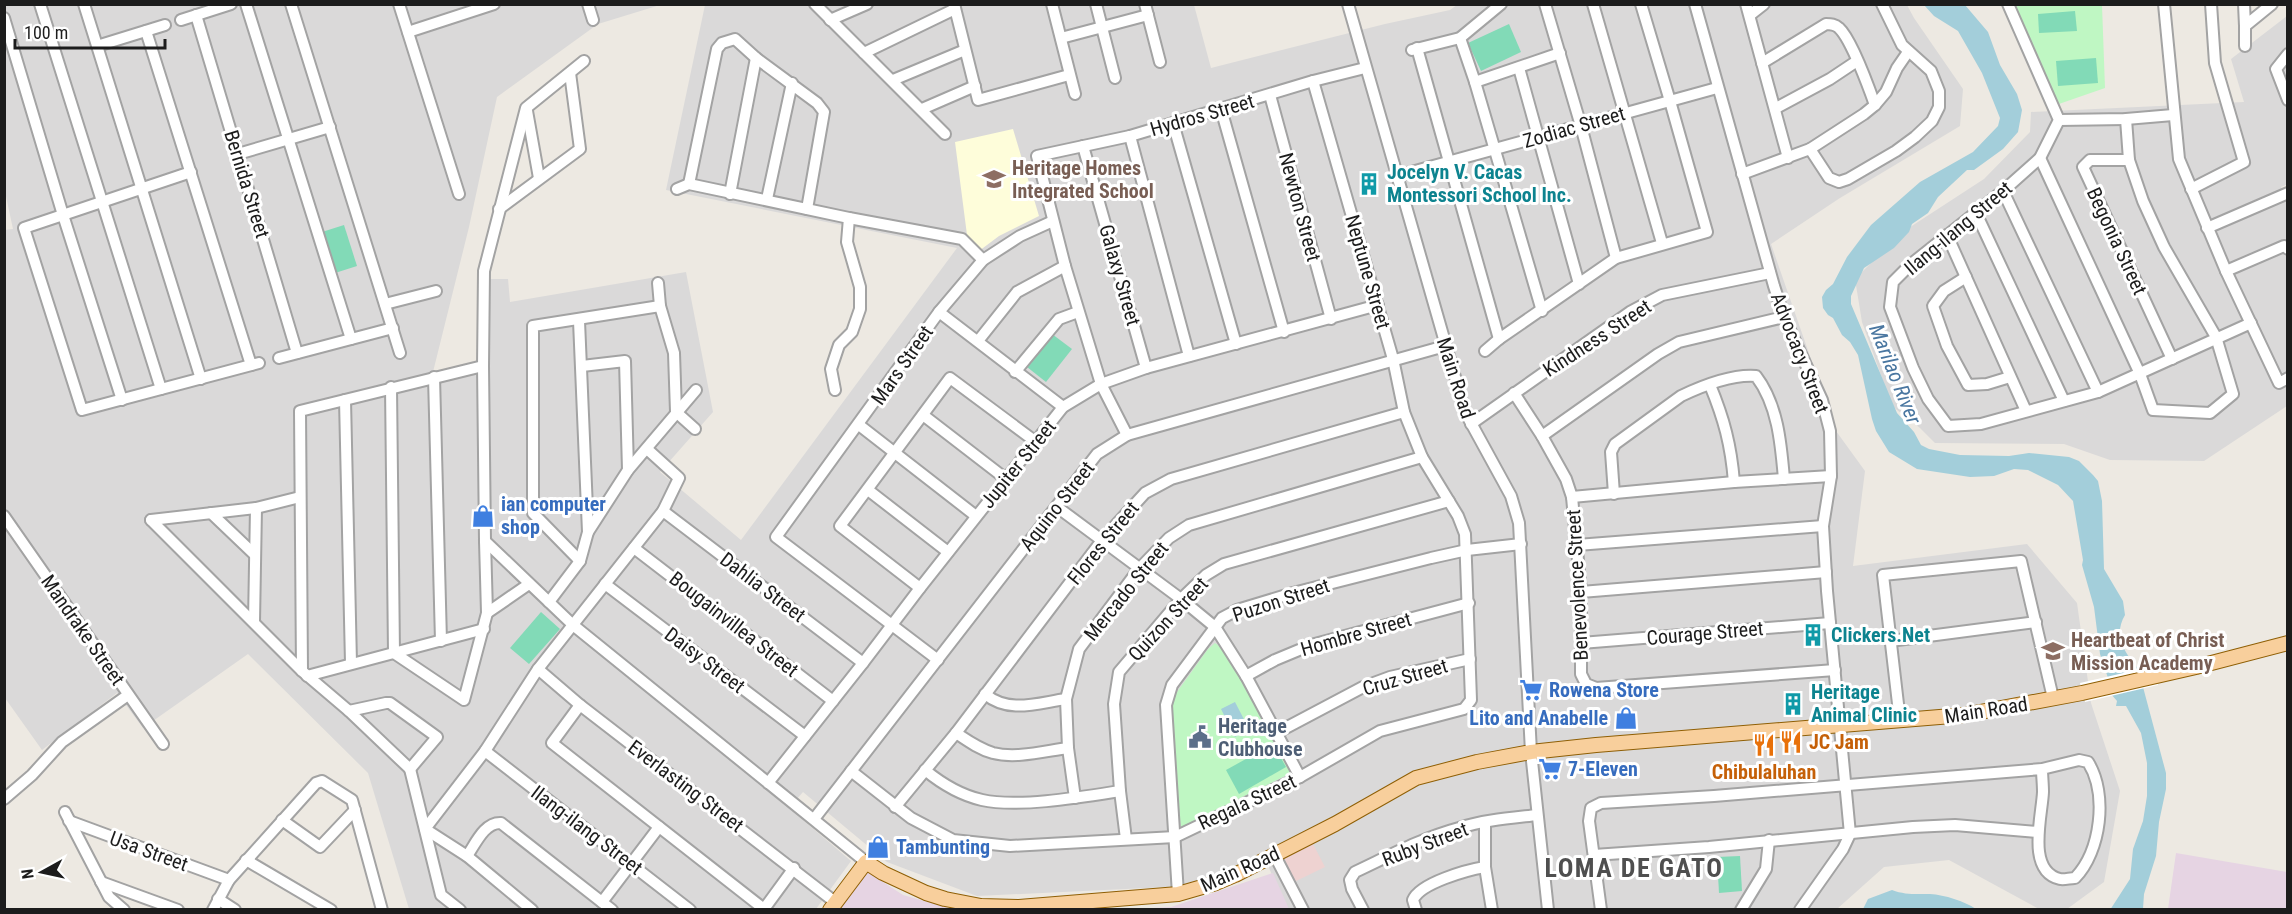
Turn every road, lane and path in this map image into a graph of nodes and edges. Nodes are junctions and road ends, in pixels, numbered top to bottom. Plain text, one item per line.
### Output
1 (40, 4) edge
2 (84, 4) edge
3 (231, 4) edge
4 (246, 4) edge
5 (291, 4) edge
6 (399, 4) edge
7 (494, 4) edge
8 (588, 4) edge
9 (815, 4) edge
10 (867, 4) edge
11 (1052, 4) edge
12 (1096, 4) edge
13 (1348, 4) edge
14 (1501, 4) edge
15 (1545, 4) edge
16 (1593, 4) edge
17 (1641, 4) edge
18 (1695, 4) edge
19 (1764, 4) edge
20 (1882, 4) edge
21 (2008, 4) edge
22 (2164, 4) edge
23 (2211, 4) edge
24 (2244, 4) edge
25 (2272, 4) edge
26 (955, 7) edge
27 (1146, 10) edge
28 (1748, 10) edge
29 (196, 15) junction
30 (4, 18) edge
31 (181, 20) dead end
32 (593, 20) dead end
33 (830, 20) junction
34 (165, 25) dead end
35 (1101, 27) junction
36 (2245, 27) junction
37 (146, 31) junction
38 (408, 32) junction
39 (1061, 38) junction
40 (1460, 38) junction
41 (97, 46) junction
42 (2245, 46) dead end
43 (965, 50) junction
44 (864, 52) junction
45 (1908, 52) junction
46 (1560, 53) junction
47 (2288, 54) edge
48 (756, 58) junction
49 (584, 61) dead end
50 (1857, 61) junction
51 (1160, 62) dead end
52 (1762, 63) junction
53 (1365, 68) junction
54 (1519, 68) junction
55 (570, 73) junction
56 (1069, 75) junction
57 (1115, 78) dead end
58 (893, 80) junction
59 (1313, 81) junction
60 (1475, 82) junction
61 (792, 83) junction
62 (975, 86) junction
63 (1717, 88) junction
64 (1075, 94) dead end
65 (1270, 95) junction
66 (1670, 100) junction
67 (2288, 100) edge
68 (1875, 105) junction
69 (526, 108) junction
70 (1776, 108) junction
71 (922, 109) junction
72 (1221, 109) junction
73 (1625, 113) junction
74 (2173, 115) junction
75 (2126, 119) junction
76 (2058, 120) junction
77 (1173, 123) junction
78 (1581, 126) junction
79 (330, 127) junction
80 (945, 134) dead end
81 (1130, 135) junction
82 (1538, 137) junction
83 (289, 140) junction
84 (1083, 146) junction
85 (1810, 149) junction
86 (1494, 150) junction
87 (238, 154) junction
88 (1788, 158) junction
89 (2040, 158) junction
90 (2129, 160) junction
91 (1449, 162) junction
92 (191, 172) junction
93 (1742, 174) junction
94 (1397, 176) junction
95 (539, 178) junction
96 (689, 184) junction
97 (142, 189) junction
98 (677, 189) dead end
99 (2191, 189) junction
100 (2003, 191) junction
101 (2288, 193) edge
102 (459, 194) dead end
103 (730, 194) junction
104 (767, 199) junction
105 (103, 202) junction
106 (807, 208) junction
107 (498, 209) junction
108 (1976, 213) junction
109 (63, 215) junction
110 (849, 218) junction
111 (1053, 221) junction
112 (2207, 228) junction
113 (1947, 235) junction
114 (1662, 243) junction
115 (2288, 249) edge
116 (1616, 258) junction
117 (983, 260) junction
118 (1065, 266) junction
119 (2226, 271) junction
120 (1770, 273) junction
121 (1966, 277) junction
122 (658, 283) dead end
123 (1579, 284) junction
124 (436, 291) dead end
125 (386, 304) junction
126 (1378, 305) junction
127 (660, 306) junction
128 (1542, 311) junction
129 (939, 312) junction
130 (1078, 312) junction
131 (1784, 317) junction
132 (1331, 319) junction
133 (579, 321) junction
134 (2251, 323) junction
135 (393, 328) junction
136 (1284, 332) junction
137 (2216, 337) junction
138 (351, 339) junction
139 (1499, 339) junction
140 (978, 341) junction
141 (1236, 344) junction
142 (1445, 346) junction
143 (1485, 351) dead end
144 (297, 353) junction
145 (400, 353) dead end
146 (1190, 356) junction
147 (279, 358) dead end
148 (1393, 359) junction
149 (2172, 359) junction
150 (483, 366) junction
151 (582, 366) junction
152 (1146, 368) junction
153 (1015, 372) junction
154 (2140, 374) junction
155 (2010, 376) junction
156 (434, 377) junction
157 (2288, 378) edge
158 (201, 379) junction
159 (1101, 384) junction
160 (1710, 385) junction
161 (391, 387) junction
162 (161, 389) junction
163 (696, 390) dead end
164 (836, 390) dead end
165 (2098, 392) junction
166 (1514, 393) junction
167 (122, 400) junction
168 (345, 400) junction
169 (2064, 401) junction
170 (1063, 408) junction
171 (2026, 411) junction
172 (676, 412) junction
173 (1404, 412) junction
174 (923, 415) junction
175 (860, 424) junction
176 (1471, 424) junction
177 (695, 429) dead end
178 (1127, 435) junction
179 (1542, 436) junction
180 (1036, 442) junction
181 (647, 449) junction
182 (896, 452) junction
183 (1422, 457) junction
184 (628, 470) junction
185 (1831, 476) junction
186 (1006, 479) junction
187 (1784, 479) junction
188 (1734, 482) junction
189 (868, 490) junction
190 (1614, 494) junction
191 (300, 497) junction
192 (1572, 497) junction
193 (1449, 501) junction
194 (1057, 507) junction
195 (256, 508) junction
196 (663, 511) junction
197 (211, 513) junction
198 (4, 516) edge
199 (976, 516) junction
200 (1823, 526) junction
201 (588, 532) junction
202 (1103, 540) junction
203 (485, 541) junction
204 (1521, 544) junction
205 (1577, 545) junction
206 (634, 548) junction
207 (1467, 550) junction
208 (948, 552) junction
209 (255, 555) junction
210 (580, 561) junction
211 (1139, 569) junction
212 (1826, 572) junction
213 (529, 584) junction
214 (605, 584) junction
215 (920, 588) junction
216 (1581, 591) junction
217 (1182, 599) junction
218 (549, 602) junction
219 (1469, 603) junction
220 (488, 613) junction
221 (254, 622) junction
222 (2036, 622) junction
223 (1830, 623) junction
224 (573, 625) junction
225 (893, 625) junction
226 (1215, 627) junction
227 (484, 629) junction
228 (441, 641) junction
229 (1890, 641) junction
230 (1581, 643) junction
231 (2288, 643) edge
232 (394, 653) junction
233 (1470, 659) junction
234 (938, 660) junction
235 (351, 663) junction
236 (863, 663) junction
237 (538, 669) junction
238 (1835, 670) junction
239 (305, 674) junction
240 (1246, 676) junction
241 (985, 694) junction
242 (128, 696) junction
243 (2053, 698) junction
244 (1066, 699) junction
245 (833, 701) junction
246 (580, 705) junction
247 (349, 711) junction
248 (1900, 721) junction
249 (1840, 726) junction
250 (1278, 732) junction
251 (956, 733) junction
252 (805, 736) junction
253 (163, 744) dead end
254 (1068, 748) junction
255 (484, 751) junction
256 (1531, 752) junction
257 (2042, 768) junction
258 (410, 769) junction
259 (925, 770) junction
260 (851, 771) junction
261 (1300, 777) junction
262 (768, 783) junction
263 (1845, 784) junction
264 (1120, 791) junction
265 (1075, 798) junction
266 (4, 799) edge
267 (895, 807) junction
268 (355, 810) junction
269 (1537, 815) junction
270 (814, 819) junction
271 (282, 820) junction
272 (1485, 822) junction
273 (659, 827) junction
274 (425, 829) junction
275 (2038, 832) junction
276 (1850, 834) junction
277 (1175, 837) junction
278 (1126, 839) junction
279 (1769, 840) junction
280 (1274, 854) junction
281 (1594, 855) junction
282 (467, 856) junction
283 (246, 860) junction
284 (866, 862) junction
285 (632, 864) junction
286 (1485, 867) junction
287 (794, 868) junction
288 (229, 880) junction
289 (101, 882) junction
290 (1178, 894) junction
291 (602, 902) junction
292 (216, 904) edge
293 (832, 906) edge
294 (124, 909) edge
295 (178, 909) edge
296 (235, 909) edge
297 (332, 909) edge
298 (382, 909) edge
299 (460, 909) edge
300 (532, 909) edge
301 (612, 909) edge
302 (690, 909) edge
303 (1303, 909) edge
304 (1363, 909) edge
305 (1416, 909) edge
306 (1492, 909) edge
307 (1548, 909) edge
308 (1601, 909) edge
309 (1741, 909) edge
310 (1800, 909) edge

1 - 105 street
2 - 41 street
3 - 29 street
4 - 83 street
5 - 79 street
6 - 38 street
7 - 38 street
8 - 32 street
9 - 33 street
10 - 33 street
11 - 39 street
12 - 35 street
13 - 53 street, Main Road
14 - 40 street
15 - 46 street
16 - 73 street
17 - 66 street
18 - 63 street, Advocacy Street
19 - 28 street
20 - 45 street
21 - 76 street
22 - 74 street
23 - 99 street
24 - 36 street
25 - 36 street
26 - 43 street
26 - 44 street
27 - 35 street
27 - 51 street
28 - 52 street
29 - 31 street
29 - 87 street, Bernida Street
30 - 109 street
33 - 44 street
34 - 37 street
35 - 39 street
35 - 57 street
36 - 42 street
37 - 41 street
37 - 92 street
38 - 102 street
39 - 56 street
40 - 60 street
40 - 91 street
41 - 97 street
43 - 58 street
43 - 62 street
44 - 58 street
45 - 68 street
45 - 85 street
46 - 54 street
46 - 78 street
47 - 67 street
48 - 61 street
48 - 96 street
48 - 103 street
49 - 55 street
50 - 52 street
50 - 68 street
50 - 70 street
52 - 70 street
53 - 59 street, Hydros Street
53 - 94 street, Main Road
54 - 60 street
54 - 82 street
55 - 69 street
55 - 95 street
56 - 62 street
56 - 64 street
58 - 71 street
59 - 65 street, Hydros Street
59 - 126 street, Neptune Street
60 - 86 street
61 - 104 street
61 - 106 street
62 - 71 street
63 - 66 street, Zodiac Street
63 - 93 street, Advocacy Street
65 - 72 street, Hydros Street
65 - 132 street, Newton Street
66 - 73 street, Zodiac Street
66 - 114 street
68 - 85 street
69 - 95 street
69 - 107 street
70 - 88 street
71 - 80 street
72 - 77 street, Hydros Street
72 - 136 street
73 - 78 street, Zodiac Street
73 - 114 street
74 - 75 street
74 - 99 street
75 - 76 street
75 - 90 street
76 - 89 street, Ilang-ilang Street
77 - 81 street, Hydros Street
77 - 141 street
78 - 82 street, Zodiac Street
78 - 116 street
79 - 83 street
79 - 125 street
81 - 84 street, Hydros Street
81 - 146 street
82 - 86 street, Zodiac Street
82 - 123 street
83 - 87 street
83 - 138 street
84 - 111 street, Hydros Street
84 - 152 street, Galaxy Street
85 - 88 street
86 - 91 street, Zodiac Street
86 - 128 street
87 - 144 street, Bernida Street
88 - 93 street
89 - 100 street, Ilang-ilang Street
89 - 154 street
90 - 137 street
90 - 149 street, Begonia Street
91 - 94 street, Zodiac Street
91 - 139 street
92 - 97 street
92 - 158 street
93 - 120 street, Advocacy Street
94 - 142 street, Main Road
95 - 107 street
96 - 98 street
96 - 103 street
97 - 105 street
97 - 158 street
99 - 112 street
100 - 108 street, Ilang-ilang Street
100 - 165 street
101 - 112 street
103 - 104 street
104 - 106 street
105 - 109 street
105 - 162 street
106 - 110 street
107 - 150 street
108 - 113 street, Ilang-ilang Street
108 - 169 street
109 - 167 street
109 - 167 street
110 - 117 street
110 - 164 street
111 - 117 street, Mars Street
111 - 118 street
112 - 119 street
113 - 121 street
113 - 171 street, Ilang-ilang Street
114 - 116 street
115 - 119 street
116 - 123 street
117 - 129 street, Mars Street
118 - 130 street
118 - 140 street
119 - 134 street
120 - 131 street, Advocacy Street
120 - 166 street, Kindness Street
121 - 155 street
121 - 155 street
122 - 127 street
123 - 128 street
124 - 125 street
125 - 135 street
126 - 132 street, Jupiter Street
126 - 148 street, Neptune Street
127 - 133 street
127 - 172 street
128 - 139 street
129 - 140 street
129 - 175 street, Mars Street
130 - 153 street
130 - 159 street
131 - 179 street
131 - 185 street, Advocacy Street
132 - 136 street, Jupiter Street
133 - 151 street
133 - 210 street
134 - 137 street, Ilang-ilang Street
134 - 157 street
135 - 138 street
135 - 145 street
136 - 141 street, Jupiter Street
137 - 149 street, Ilang-ilang Street
137 - 154 street
138 - 144 street
139 - 143 street
140 - 153 street
141 - 146 street, Jupiter Street
142 - 148 street, Aquino Street
142 - 176 street, Main Road
144 - 147 street
146 - 152 street, Jupiter Street
148 - 173 street, Regala Street
148 - 178 street, Aquino Street
149 - 154 street, Ilang-ilang Street
150 - 156 street
150 - 203 street
151 - 184 street
151 - 201 street
152 - 159 street, Jupiter Street
153 - 170 street
154 - 165 street, Ilang-ilang Street
155 - 171 street
156 - 161 street
156 - 228 street
158 - 162 street
159 - 170 street, Jupiter Street
159 - 178 street
160 - 187 street
160 - 188 street
160 - 190 street
161 - 168 street
161 - 232 street
162 - 167 street
163 - 172 street
165 - 169 street, Ilang-ilang Street
166 - 176 street, Kindness Street
166 - 179 street, Benevolence Street
168 - 191 street
168 - 235 street
169 - 171 street, Ilang-ilang Street
170 - 180 street, Jupiter Street
172 - 177 street
172 - 181 street
173 - 183 street, Regala Street
173 - 202 street, Flores Street
174 - 180 street
174 - 182 street
174 - 186 street
175 - 182 street
175 - 225 street, Mars Street
176 - 204 street, Main Road
178 - 194 street, Aquino Street
179 - 192 street, Benevolence Street
180 - 186 street, Jupiter Street
181 - 184 street
181 - 196 street
182 - 189 street
182 - 199 street
183 - 193 street, Regala Street
183 - 211 street, Mercado Street
184 - 201 street
185 - 187 street
185 - 200 street, Advocacy Street
186 - 199 street, Jupiter Street
187 - 188 street
188 - 190 street
189 - 208 street
189 - 215 street
190 - 192 street
191 - 195 street
191 - 239 street
192 - 205 street, Benevolence Street
193 - 207 street, Regala Street
193 - 217 street, Quizon Street
194 - 202 street
194 - 234 street, Aquino Street
195 - 197 street
195 - 209 street
196 - 206 street
196 - 236 street, Dahlia Street
197 - 209 street
197 - 221 street
198 - 242 street, Mandrake Street
199 - 208 street, Jupiter Street
200 - 205 street
200 - 212 street, Advocacy Street
201 - 210 street
202 - 211 street
202 - 241 street, Flores Street
203 - 213 street
203 - 220 street
204 - 207 street, Puzon Street
204 - 256 street, Main Road
205 - 216 street, Benevolence Street
206 - 214 street
206 - 245 street, Bougainvillea Street
207 - 219 street, Regala Street
207 - 226 street, Puzon Street
208 - 215 street, Jupiter Street
209 - 221 street
210 - 218 street
211 - 217 street
211 - 244 street, Mercado Street
212 - 216 street
212 - 223 street, Advocacy Street
213 - 218 street
213 - 220 street
214 - 224 street
214 - 252 street, Daisy Street
215 - 225 street, Jupiter Street
216 - 230 street, Benevolence Street
217 - 226 street
217 - 264 street, Quizon Street
218 - 224 street
219 - 233 street, Regala Street
219 - 240 street, Hombre Street
220 - 227 street
221 - 239 street
222 - 229 street
222 - 229 street
222 - 243 street
223 - 230 street, Courage Street
223 - 238 street, Advocacy Street
224 - 237 street
224 - 262 street
225 - 234 street
225 - 236 street, Jupiter Street
226 - 240 street
226 - 277 street, Puzon Street
227 - 228 street
227 - 232 street
228 - 232 street
229 - 248 street
230 - 238 street, Benevolence Street
231 - 243 main road, Main Road
232 - 235 street
233 - 250 street, Cruz Street
233 - 261 street, Regala Street
234 - 260 street, Aquino Street
235 - 239 street
236 - 245 street, Jupiter Street
237 - 246 street, Everlasting Street
237 - 255 street
238 - 249 street, Advocacy Street
239 - 247 street
240 - 250 street
241 - 244 street
241 - 251 street, Flores Street
242 - 253 street, Mandrake Street
242 - 266 street
243 - 248 main road, Main Road
244 - 254 street, Mercado Street
245 - 252 street, Jupiter Street
246 - 273 street
246 - 287 street, Everlasting Street
247 - 258 street
247 - 258 street
248 - 249 main road, Main Road
249 - 256 main road, Main Road
249 - 263 street, Advocacy Street
250 - 261 street
251 - 254 street
251 - 259 street, Flores Street
252 - 262 street, Jupiter Street
254 - 265 street, Mercado Street
255 - 274 street
255 - 285 street, Ilang-ilang Street
256 - 269 street
256 - 280 main road, Main Road
257 - 263 street
257 - 275 street
257 - 275 street
258 - 274 street
259 - 265 street
259 - 267 street, Flores Street
260 - 267 street, Regala Street
260 - 270 street, Aquino Street
261 - 277 street, Regala Street
262 - 270 street
263 - 276 street, Advocacy Street
263 - 281 street
264 - 265 street
264 - 278 street, Quizon Street
267 - 278 street, Regala Street
268 - 271 street
268 - 271 street
268 - 298 street
269 - 272 street, Ruby Street
269 - 307 street
270 - 284 street
271 - 283 street
272 - 286 street
272 - 304 street, Ruby Street
273 - 285 street
273 - 287 street
274 - 282 street
274 - 299 street
275 - 276 street
276 - 279 street
276 - 310 street
277 - 278 street, Regala Street
277 - 290 street, Puzon Street
279 - 281 street
279 - 309 street
280 - 290 main road, Main Road
280 - 303 street
281 - 308 street
282 - 291 street
282 - 300 street
283 - 288 street
283 - 297 street
284 - 290 main road, Main Road
284 - 293 main road
285 - 291 street
285 - 302 street, Ilang-ilang Street
286 - 305 street
286 - 306 street
287 - 293 street, Everlasting Street
288 - 289 street, Usa Street
288 - 292 street
289 - 294 street
289 - 295 street
291 - 301 street
292 - 296 street

